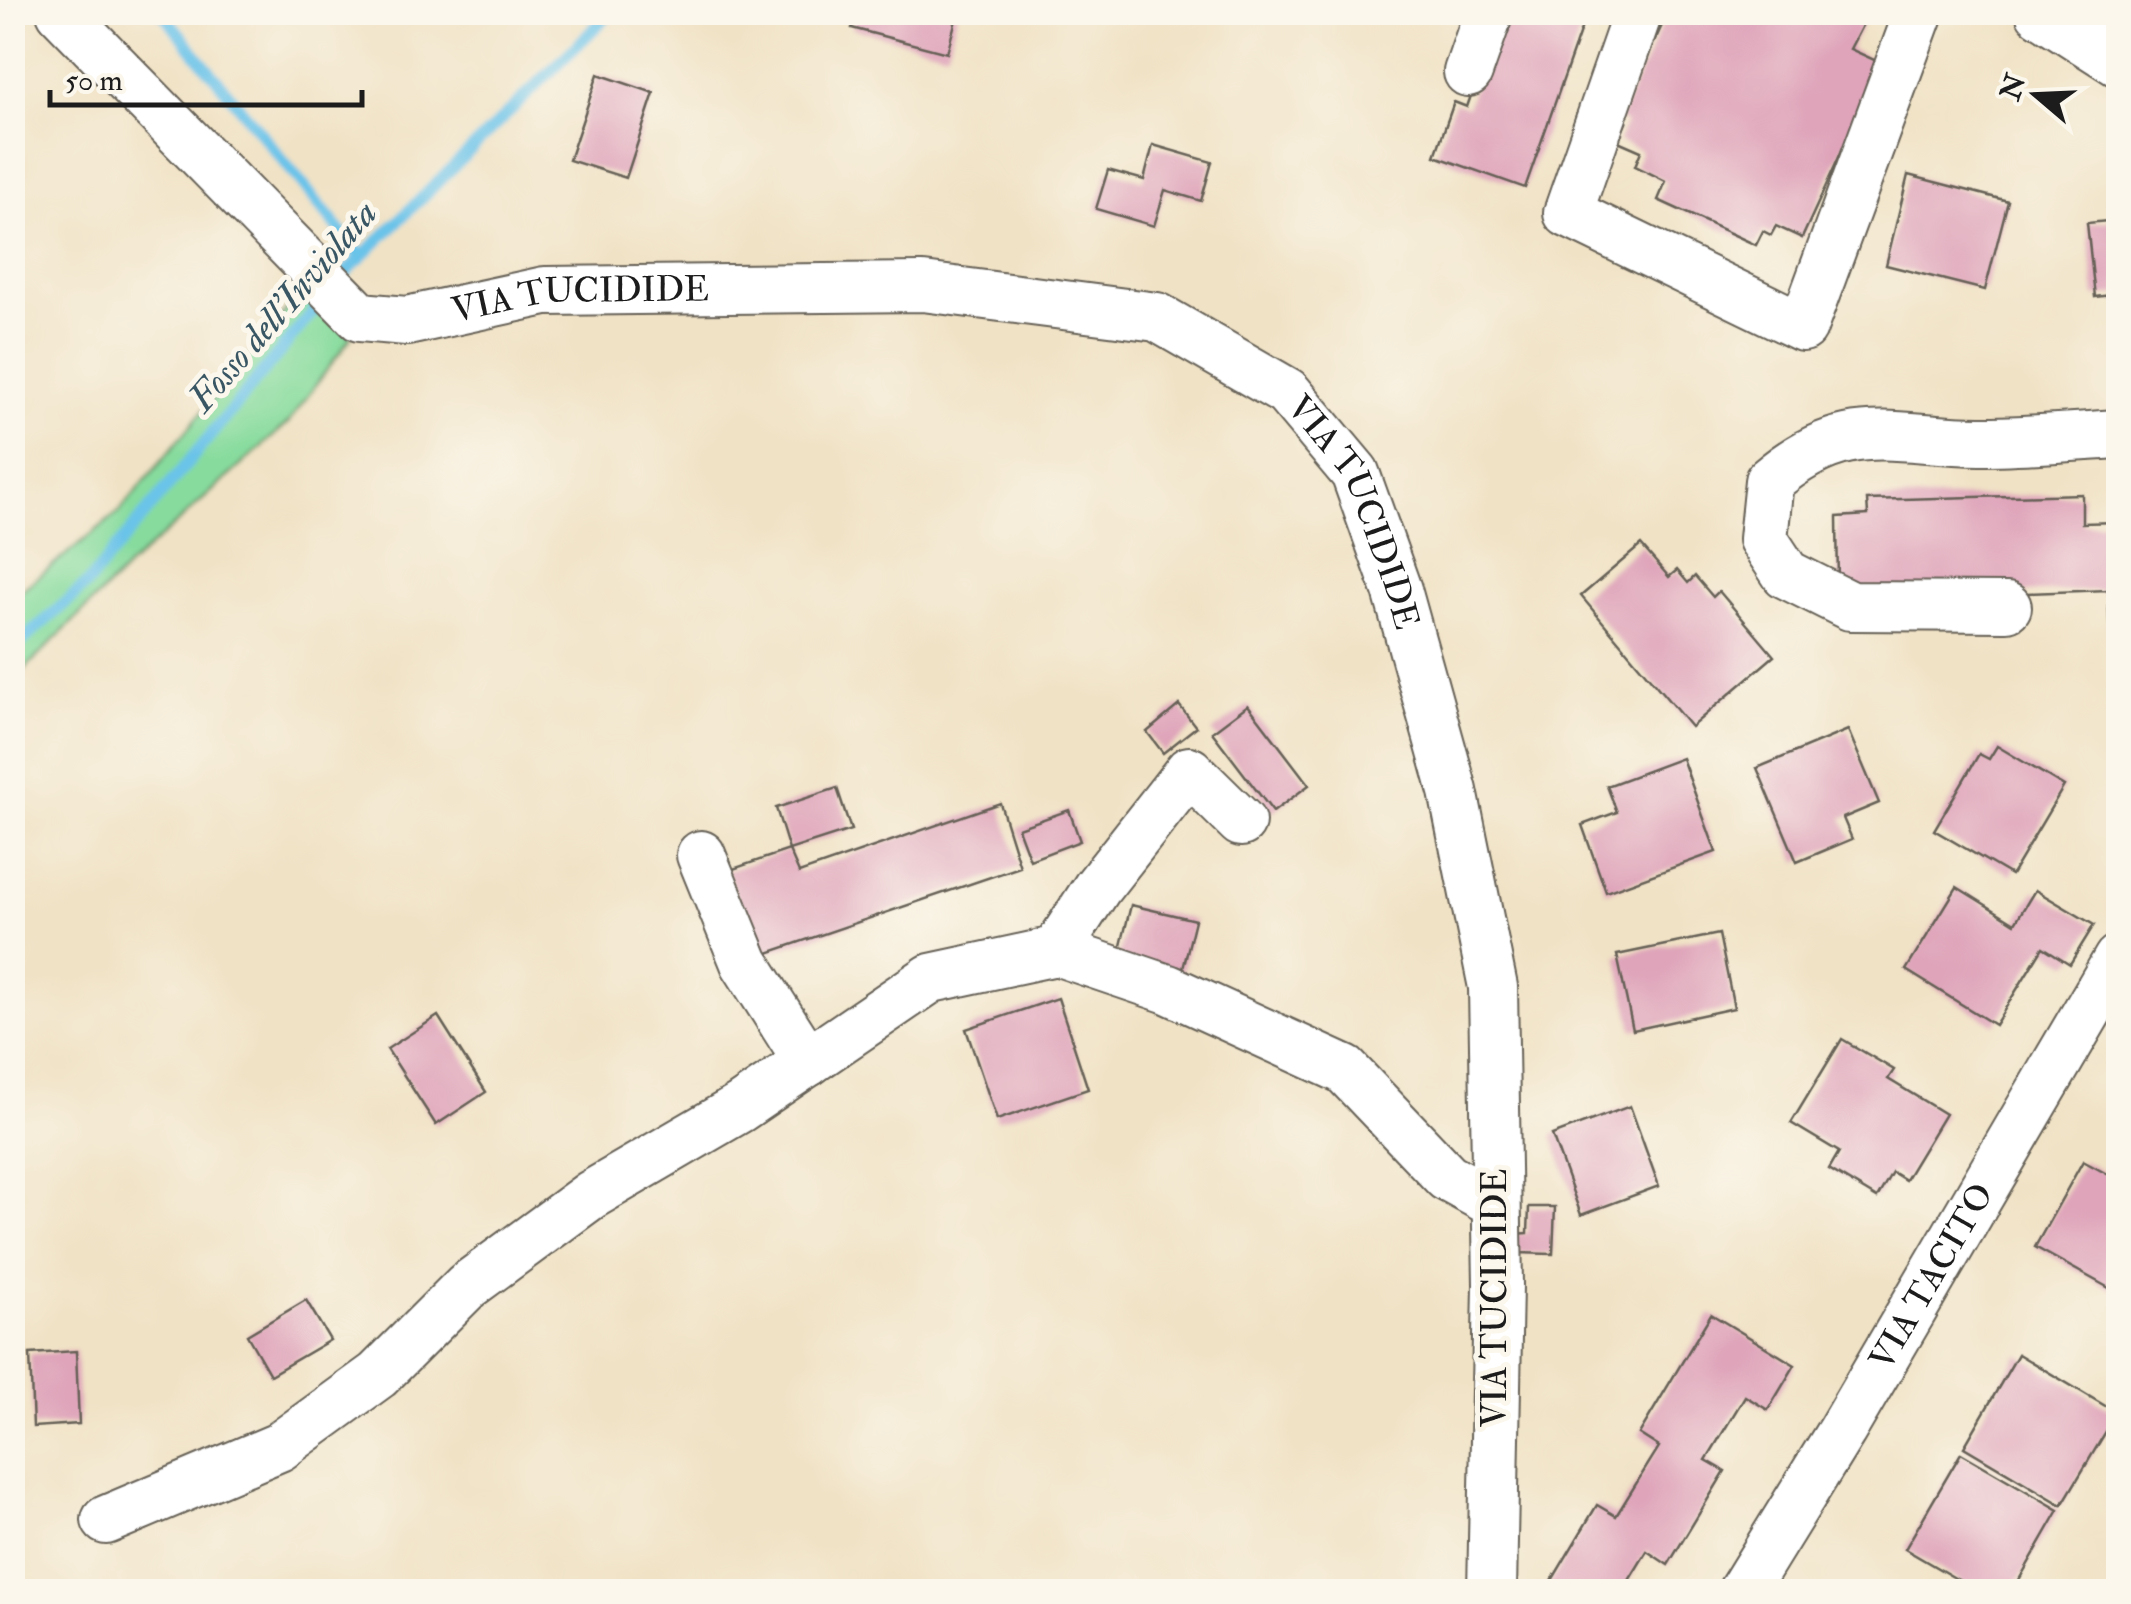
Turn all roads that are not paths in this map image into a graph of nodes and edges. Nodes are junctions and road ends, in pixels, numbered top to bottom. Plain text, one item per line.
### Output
1 (61, 12) edge
2 (1489, 12) edge
3 (1638, 12) edge
4 (1918, 12) edge
5 (2040, 12) edge
6 (2118, 62) edge
7 (1468, 72) dead end
8 (2118, 434) edge
9 (2007, 607) dead end
10 (1241, 822) dead end
11 (701, 854) dead end
12 (1056, 950) junction
13 (2118, 960) edge
14 (808, 1062) junction
15 (1496, 1204) junction
16 (106, 1520) dead end
17 (1492, 1592) edge
18 (1742, 1592) edge

1 - 15 street, VIA TUCIDIDE
2 - 7 street
3 - 4 street
5 - 6 street
8 - 9 street
10 - 12 street
11 - 14 street
12 - 14 street
12 - 15 street
13 - 18 street, VIA TACITO
14 - 16 street
15 - 17 street, VIA TUCIDIDE

